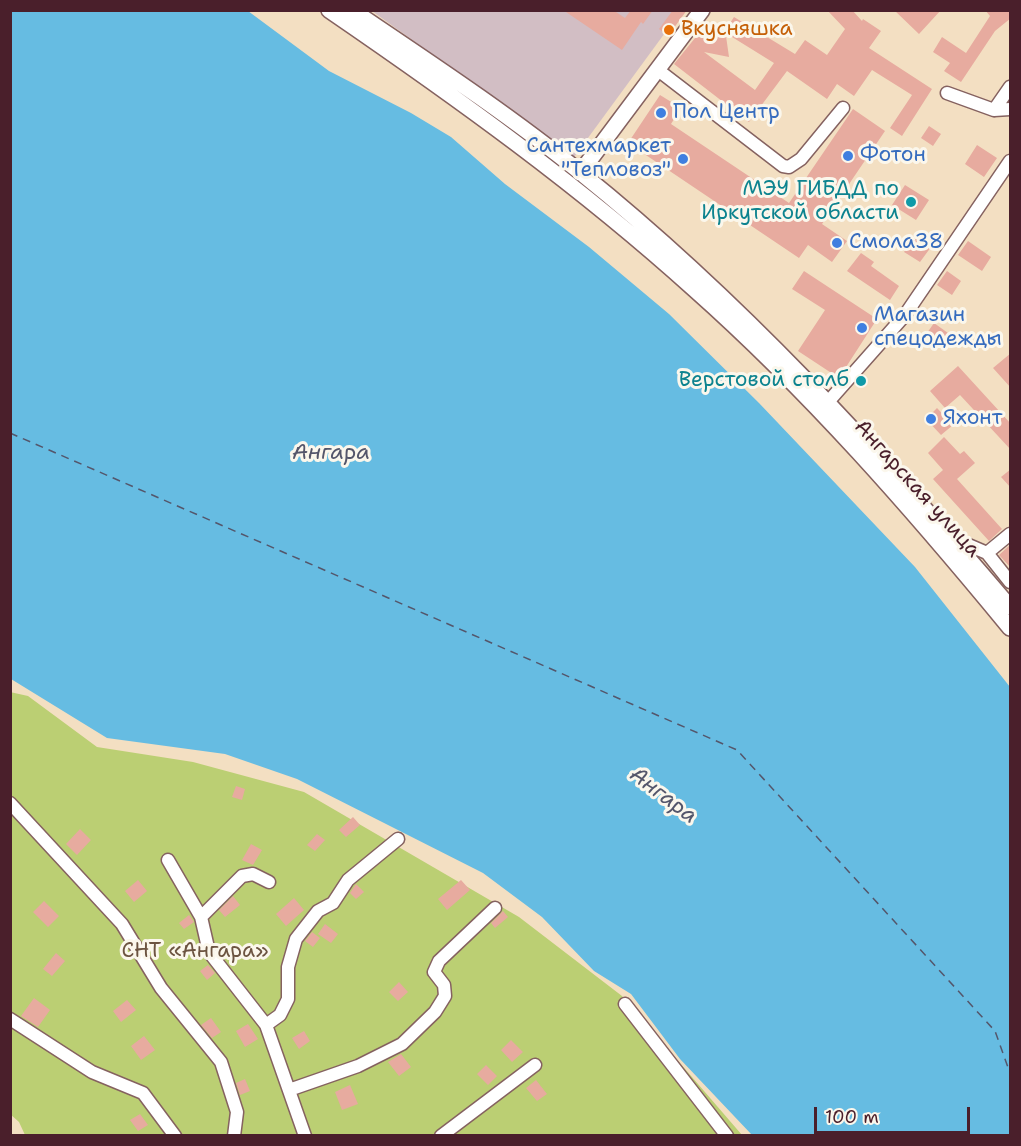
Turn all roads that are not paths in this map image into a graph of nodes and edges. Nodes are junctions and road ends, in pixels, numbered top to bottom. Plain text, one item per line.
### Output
1 (329, 10) edge
2 (352, 10) edge
3 (702, 10) edge
4 (658, 70) junction
5 (1011, 87) edge
6 (947, 93) dead end
7 (843, 108) dead end
8 (1011, 109) edge
9 (994, 110) junction
10 (1011, 161) edge
11 (580, 172) junction
12 (828, 402) junction
13 (1011, 534) edge
14 (952, 538) junction
15 (987, 553) junction
16 (1011, 582) edge
17 (1011, 607) edge
18 (1011, 628) edge
19 (10, 803) edge
20 (398, 838) dead end
21 (168, 860) dead end
22 (269, 882) dead end
23 (495, 908) dead end
24 (201, 917) junction
25 (625, 1004) dead end
26 (10, 1019) edge
27 (266, 1025) junction
28 (535, 1065) dead end
29 (290, 1090) junction
30 (175, 1136) edge
31 (234, 1136) edge
32 (305, 1136) edge
33 (441, 1136) edge
34 (728, 1136) edge

1 - 18 main road, Ангарская улица
2 - 11 main road, Ангарская улица
3 - 4 main road
4 - 7 street
4 - 11 main road
5 - 9 street
6 - 9 street
8 - 9 street
10 - 12 street
11 - 12 main road, Ангарская улица
12 - 14 main road, Ангарская улица
13 - 15 street
14 - 15 street
14 - 17 main road, Ангарская улица
15 - 16 street
19 - 31 street
20 - 27 street
21 - 24 street
22 - 24 street
23 - 29 street
24 - 27 street
25 - 34 street
26 - 30 street
27 - 29 street
28 - 33 street
29 - 32 street

